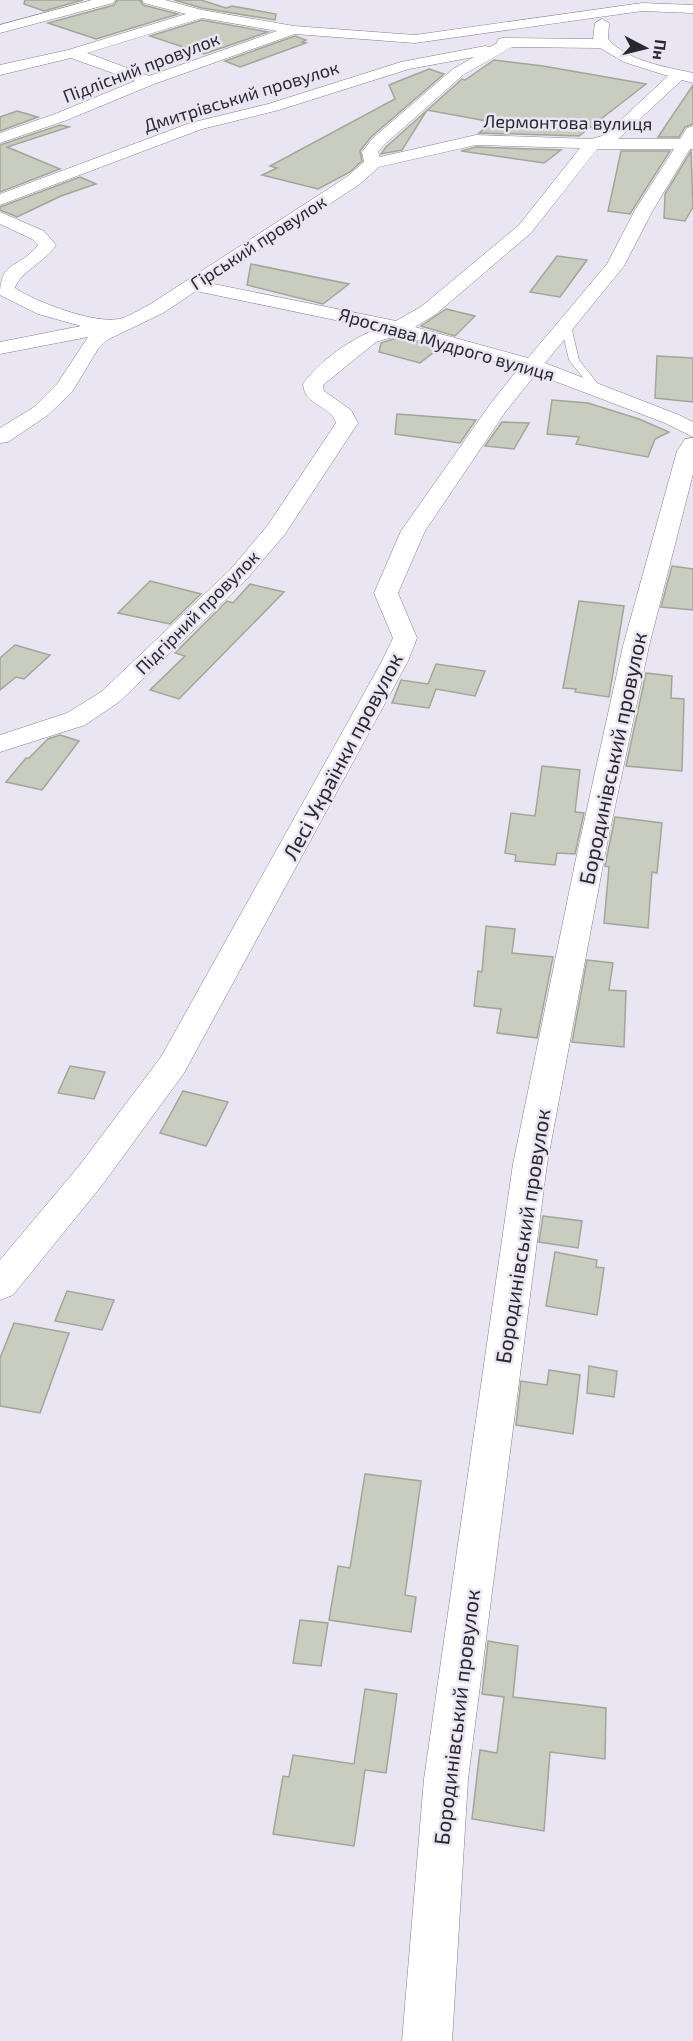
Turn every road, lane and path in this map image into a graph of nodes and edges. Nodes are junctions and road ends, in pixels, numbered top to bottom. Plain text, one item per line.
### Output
1 (108, 0) edge
2 (149, 0) edge
3 (668, 0) edge
4 (642, 7) junction
5 (693, 9) edge
6 (609, 12) junction
7 (201, 14) junction
8 (0, 29) edge
9 (294, 30) junction
10 (415, 39) junction
11 (602, 44) junction
12 (504, 45) junction
13 (72, 53) junction
14 (0, 70) edge
15 (686, 76) edge
16 (149, 81) junction
17 (0, 138) edge
18 (690, 140) edge
19 (592, 144) junction
20 (373, 164) junction
21 (0, 200) edge
22 (0, 217) edge
23 (192, 285) junction
24 (117, 326) junction
25 (566, 326) junction
26 (397, 329) junction
27 (0, 348) edge
28 (533, 366) junction
29 (596, 388) junction
30 (693, 431) edge
31 (0, 437) edge
32 (693, 444) edge
33 (0, 744) edge
34 (0, 1285) edge
35 (427, 2041) edge

1 - 8 street
2 - 7 street
3 - 4 street
4 - 5 street
4 - 6 street
6 - 10 street
6 - 11 street
7 - 9 street
7 - 13 street
9 - 10 street
9 - 16 street, Підлісний провулок
10 - 12 street
11 - 12 street
11 - 15 street
12 - 20 street
12 - 21 street, Дмитрівський провулок
13 - 14 street
13 - 16 street
15 - 19 street, Підгірний провулок
16 - 17 street, Підлісний провулок
18 - 19 street, Лермонтова вулиця
18 - 25 street, Лесі Українки провулок
19 - 20 street, Лермонтова вулиця
19 - 26 street, Підгірний провулок
20 - 23 street, Гірський провулок
22 - 24 street
23 - 24 street, Гірський провулок
23 - 26 street, Ярослава Мудрого вулиця
24 - 27 street
24 - 31 street, Гірський провулок
25 - 28 street, Лесі Українки провулок
25 - 29 lane
26 - 28 street, Ярослава Мудрого вулиця
26 - 33 street, Підгірний провулок
28 - 29 street, Ярослава Мудрого вулиця
28 - 34 street, Лесі Українки провулок
29 - 30 street, Ярослава Мудрого вулиця
32 - 35 street, Бородинівський провулок

